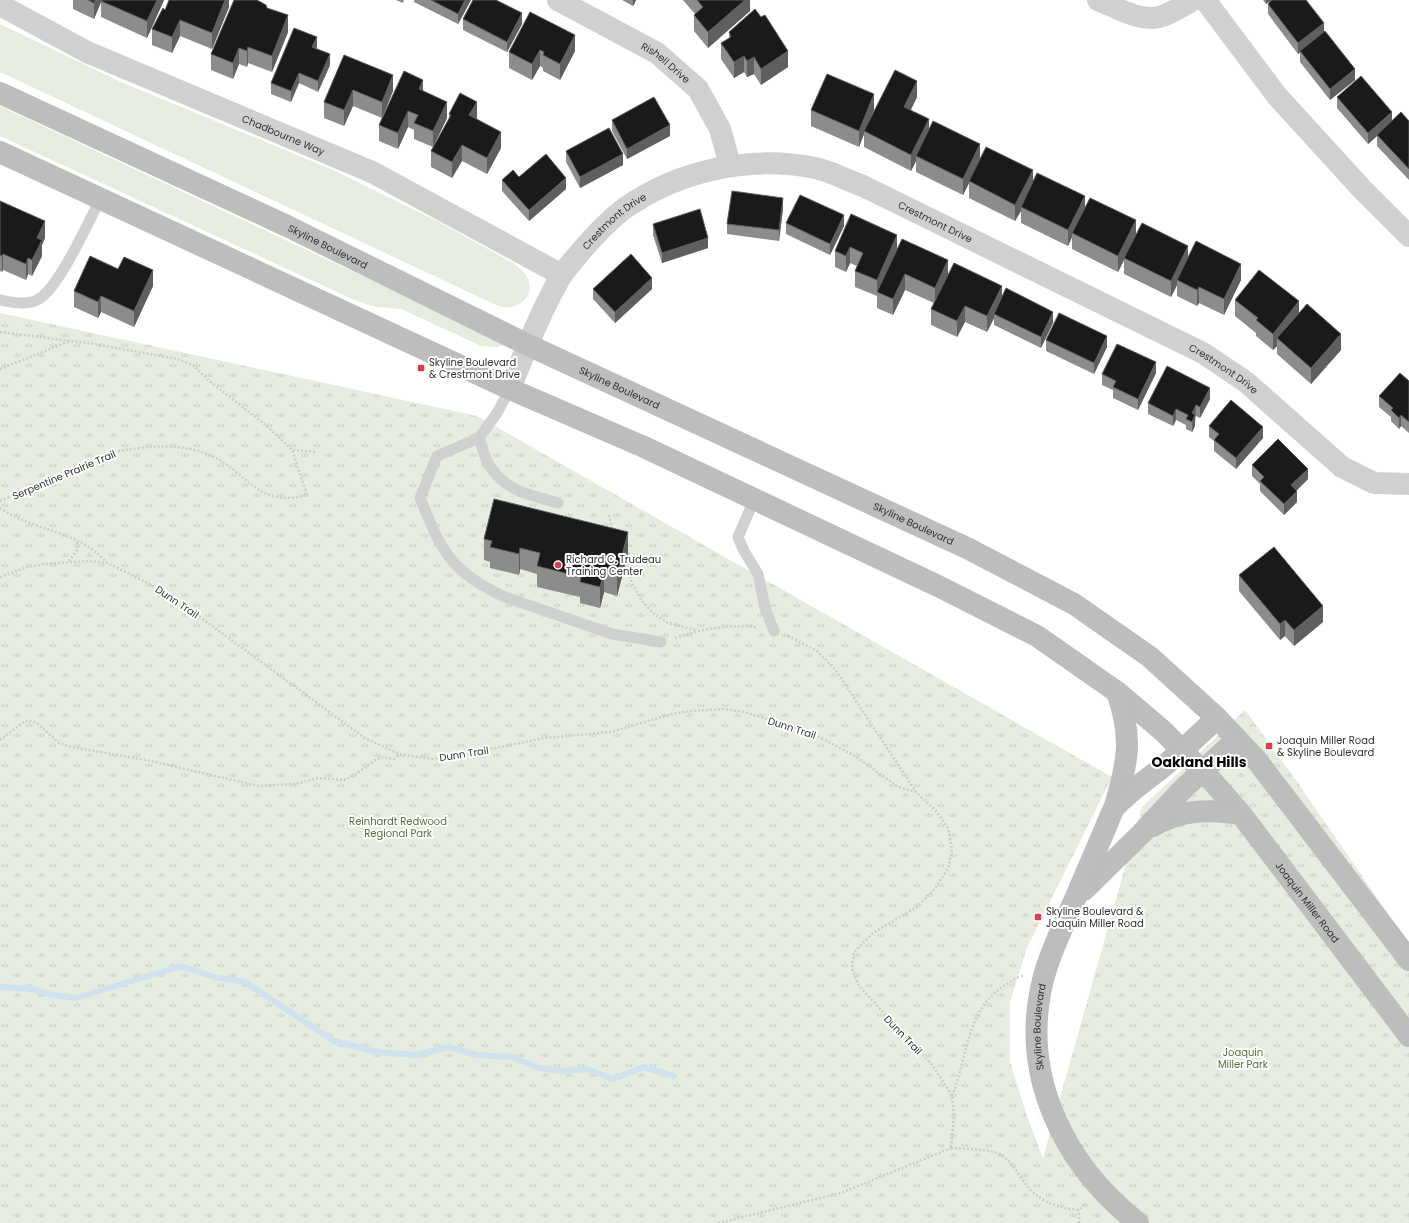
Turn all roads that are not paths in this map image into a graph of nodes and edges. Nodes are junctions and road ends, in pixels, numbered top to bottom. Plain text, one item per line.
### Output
1 (558, 0) edge
2 (1098, 0) edge
3 (1193, 0) edge
4 (1206, 0) edge
5 (0, 5) edge
6 (0, 93) edge
7 (0, 152) edge
8 (730, 165) junction
9 (101, 198) junction
10 (1409, 236) edge
11 (562, 275) junction
12 (0, 300) edge
13 (528, 345) junction
14 (510, 389) junction
15 (479, 438) junction
16 (1409, 484) edge
17 (754, 500) junction
18 (558, 503) dead end
19 (774, 631) road end
20 (661, 642) road end
21 (1117, 692) junction
22 (1217, 718) junction
23 (1237, 739) junction
24 (1182, 750) junction
25 (1202, 771) junction
26 (1114, 808) junction
27 (1241, 814) junction
28 (1142, 833) junction
29 (1075, 899) junction
30 (1409, 960) edge
31 (1409, 1036) edge
32 (1138, 1223) edge

1 - 8 street, Rishell Drive
2 - 3 street
4 - 10 street
5 - 11 street, Chadbourne Way
6 - 13 main road, Skyline Boulevard
7 - 9 main road
8 - 11 street, Crestmont Drive
8 - 16 street, Crestmont Drive
9 - 12 lane
9 - 14 main road
11 - 13 street, Crestmont Drive
13 - 14 street, Crestmont Drive
13 - 22 main road, Skyline Boulevard
14 - 15 lane
14 - 17 main road
15 - 18 lane
15 - 20 lane
17 - 19 lane
17 - 21 main road
21 - 24 main road
21 - 26 main road
22 - 23 main road, Skyline Boulevard
22 - 24 main road, Skyline Boulevard
23 - 25 main road, Skyline Boulevard
23 - 30 main road
24 - 25 main road
24 - 26 main road, Skyline Boulevard
25 - 27 main road, Joaquin Miller Road
25 - 28 main road, Skyline Boulevard
26 - 29 main road, Skyline Boulevard
27 - 28 main road
27 - 31 main road, Joaquin Miller Road
28 - 29 main road, Skyline Boulevard
29 - 32 main road, Skyline Boulevard

